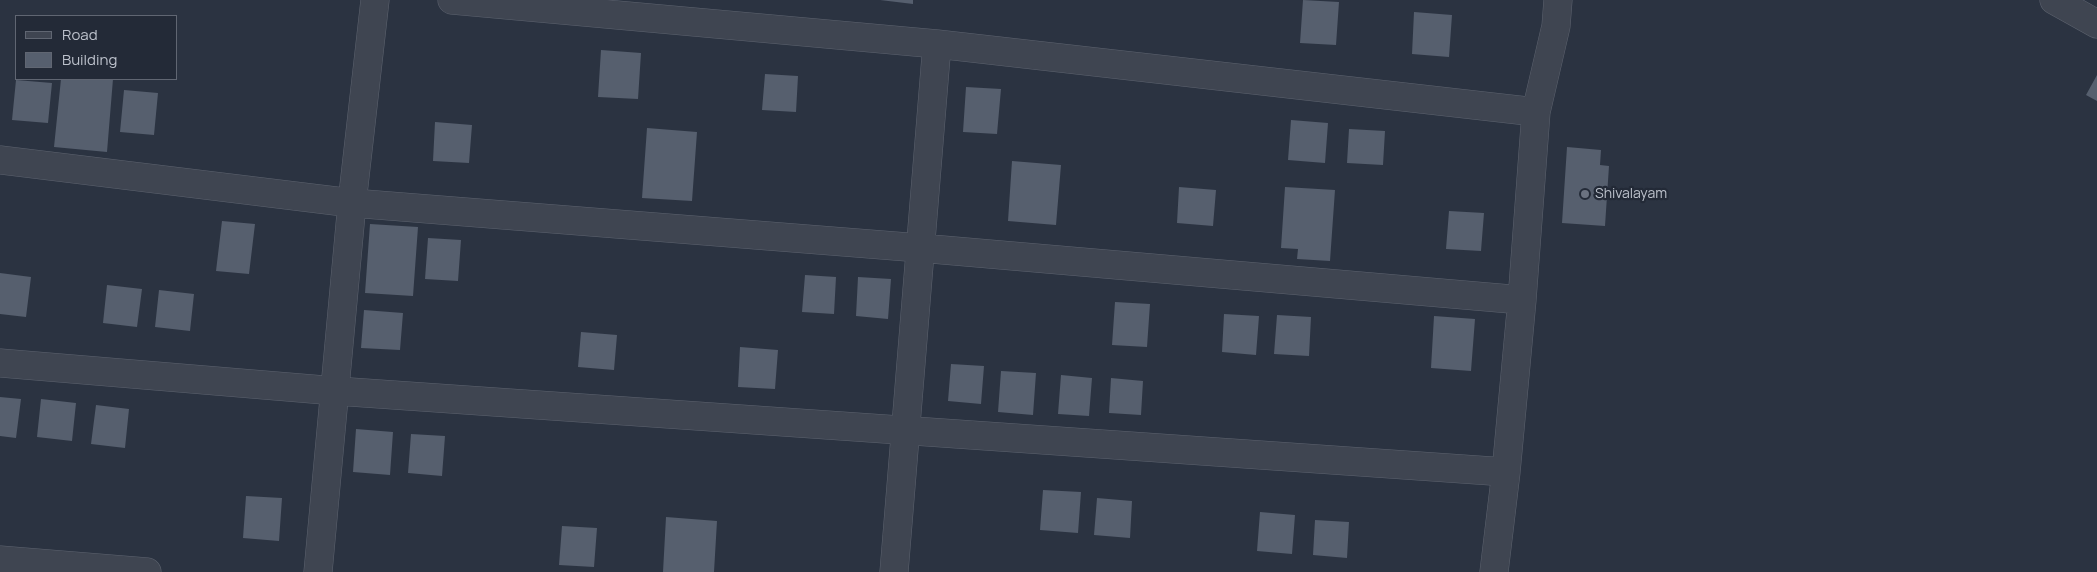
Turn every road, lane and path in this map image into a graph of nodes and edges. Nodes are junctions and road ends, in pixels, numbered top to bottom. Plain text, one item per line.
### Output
1 (374, 0) edge
2 (452, 0) edge
3 (1558, 0) edge
4 (2054, 0) edge
5 (2097, 24) edge
6 (937, 44) junction
7 (1536, 112) junction
8 (0, 160) edge
9 (352, 203) junction
10 (920, 248) junction
11 (1522, 300) junction
12 (0, 363) edge
13 (336, 391) junction
14 (905, 430) junction
15 (1506, 472) junction
16 (0, 560) edge
17 (147, 572) edge
18 (318, 572) edge
19 (894, 572) edge
20 (1494, 572) edge

1 - 9 street
2 - 6 street
3 - 7 street
4 - 5 street
6 - 7 street
6 - 10 street
7 - 11 street
8 - 9 street
9 - 10 street
9 - 13 street
10 - 11 street
10 - 14 street
11 - 15 street
12 - 13 street
13 - 14 street
13 - 18 street
14 - 15 street
14 - 19 street
15 - 20 street
16 - 17 street

